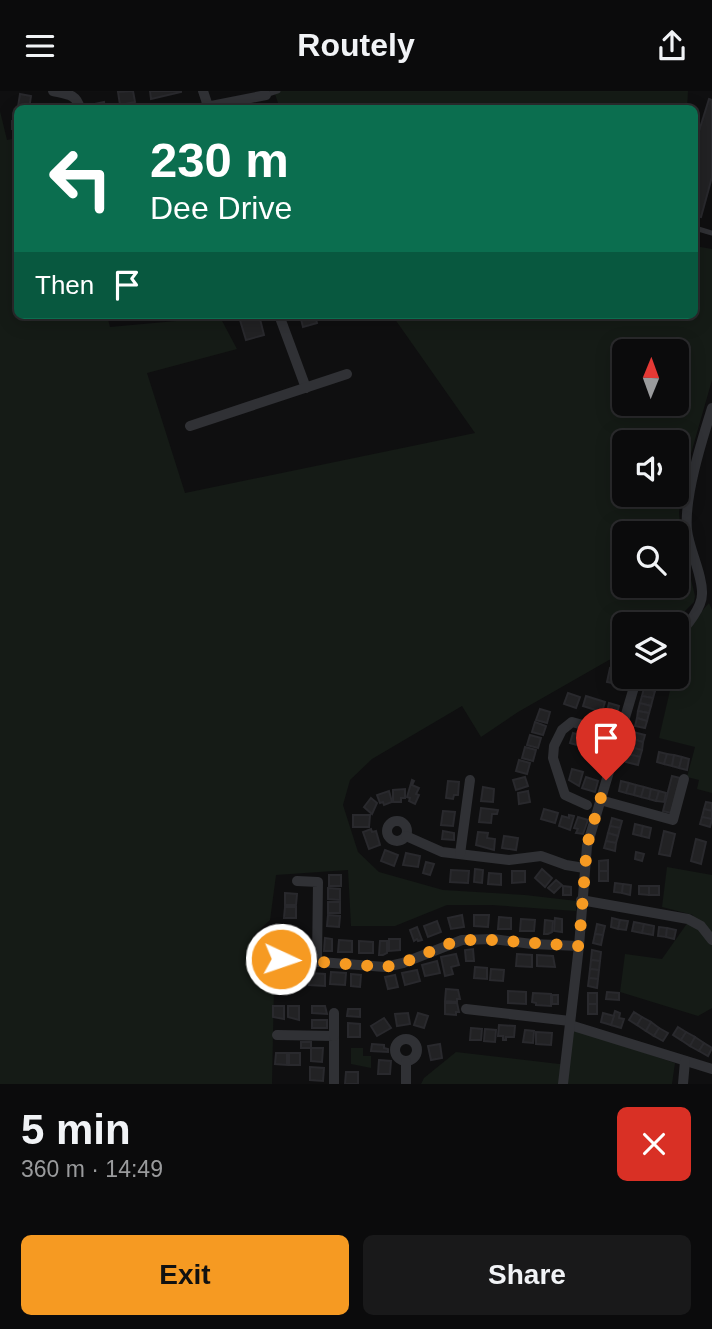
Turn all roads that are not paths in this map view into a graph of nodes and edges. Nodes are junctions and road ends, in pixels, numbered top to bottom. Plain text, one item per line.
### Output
1 (54, 91) edge
2 (278, 91) edge
3 (266, 95) joint
4 (79, 105) edge
5 (218, 105) edge
6 (280, 319) edge
7 (347, 374) dead end
8 (306, 387) junction
9 (712, 408) edge
10 (190, 426) dead end
11 (708, 435) edge
12 (689, 621) edge
13 (633, 689) edge
14 (619, 735) junction
15 (684, 779) dead end
16 (470, 780) dead end
17 (563, 792) junction
18 (551, 799) dead end
19 (600, 800) junction
20 (587, 805) dead end
21 (406, 836) dead end
22 (460, 854) junction
23 (584, 867) junction
24 (298, 881) dead end
25 (581, 900) junction
26 (712, 940) edge
27 (579, 946) junction
28 (281, 959) dead end
29 (317, 961) junction
30 (466, 1009) dead end
31 (334, 1013) dead end
32 (570, 1023) junction
33 (277, 1035) dead end
34 (334, 1036) junction
35 (685, 1061) junction
36 (406, 1062) dead end
37 (712, 1069) edge
38 (334, 1084) edge
39 (406, 1084) edge
40 (563, 1084) edge
41 (683, 1084) edge

1 - 4 street
2 - 3 lane
3 - 5 street
6 - 8 street
7 - 8 street
8 - 10 street
9 - 11 street
11 - 12 street
13 - 14 street
14 - 17 street
14 - 19 street
15 - 19 street
16 - 22 street
17 - 18 street
17 - 20 street
19 - 23 street
21 - 22 street
22 - 23 street
23 - 25 street
24 - 29 street
25 - 26 street
25 - 27 street
27 - 29 street
27 - 32 street
28 - 29 street
30 - 32 street
31 - 34 street
32 - 35 street
32 - 40 street
33 - 34 street
34 - 38 street
35 - 37 street
35 - 41 street
36 - 39 street

